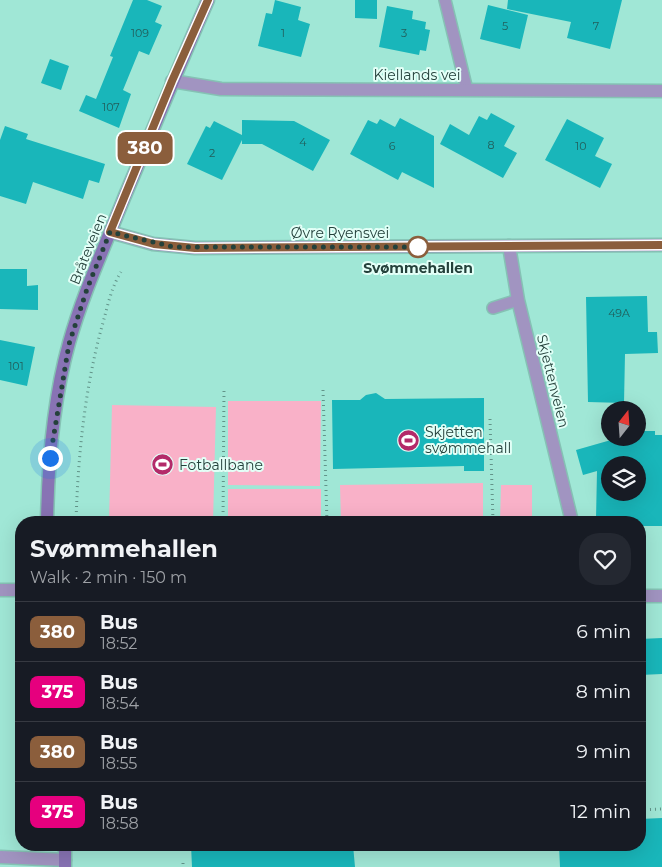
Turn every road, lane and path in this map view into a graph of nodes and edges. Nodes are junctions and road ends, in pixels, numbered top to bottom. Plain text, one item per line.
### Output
1 (208, 0) edge
2 (446, 0) edge
3 (172, 81) junction
4 (467, 90) junction
5 (662, 91) edge
6 (110, 232) junction
7 (662, 245) edge
8 (509, 246) junction
9 (121, 272) dead end
10 (518, 300) junction
11 (493, 308) dead end
12 (323, 390) dead end
13 (224, 391) dead end
14 (490, 419) dead end
15 (47, 516) edge
16 (76, 516) edge
17 (223, 516) edge
18 (327, 516) edge
19 (493, 516) edge
20 (571, 516) edge
21 (0, 590) edge
22 (15, 590) edge
23 (646, 596) edge
24 (662, 596) edge
25 (662, 809) edge
26 (646, 810) edge
27 (65, 851) edge
28 (0, 857) edge
29 (65, 864) edge

1 - 3 main road, Bråteveien
2 - 4 lane
3 - 4 street, Kiellands vei
3 - 6 main road, Bråteveien
4 - 5 street, Kiellands vei
6 - 8 street, Øvre Ryensvei
6 - 15 main road, Bråteveien
7 - 8 street, Øvre Ryensvei
8 - 10 street, Skjettenveien
9 - 16 path
10 - 11 lane
10 - 20 street, Skjettenveien
12 - 18 path
13 - 17 path
14 - 19 path
21 - 22 street
23 - 24 street
25 - 26 path
27 - 29 main road
28 - 29 street

